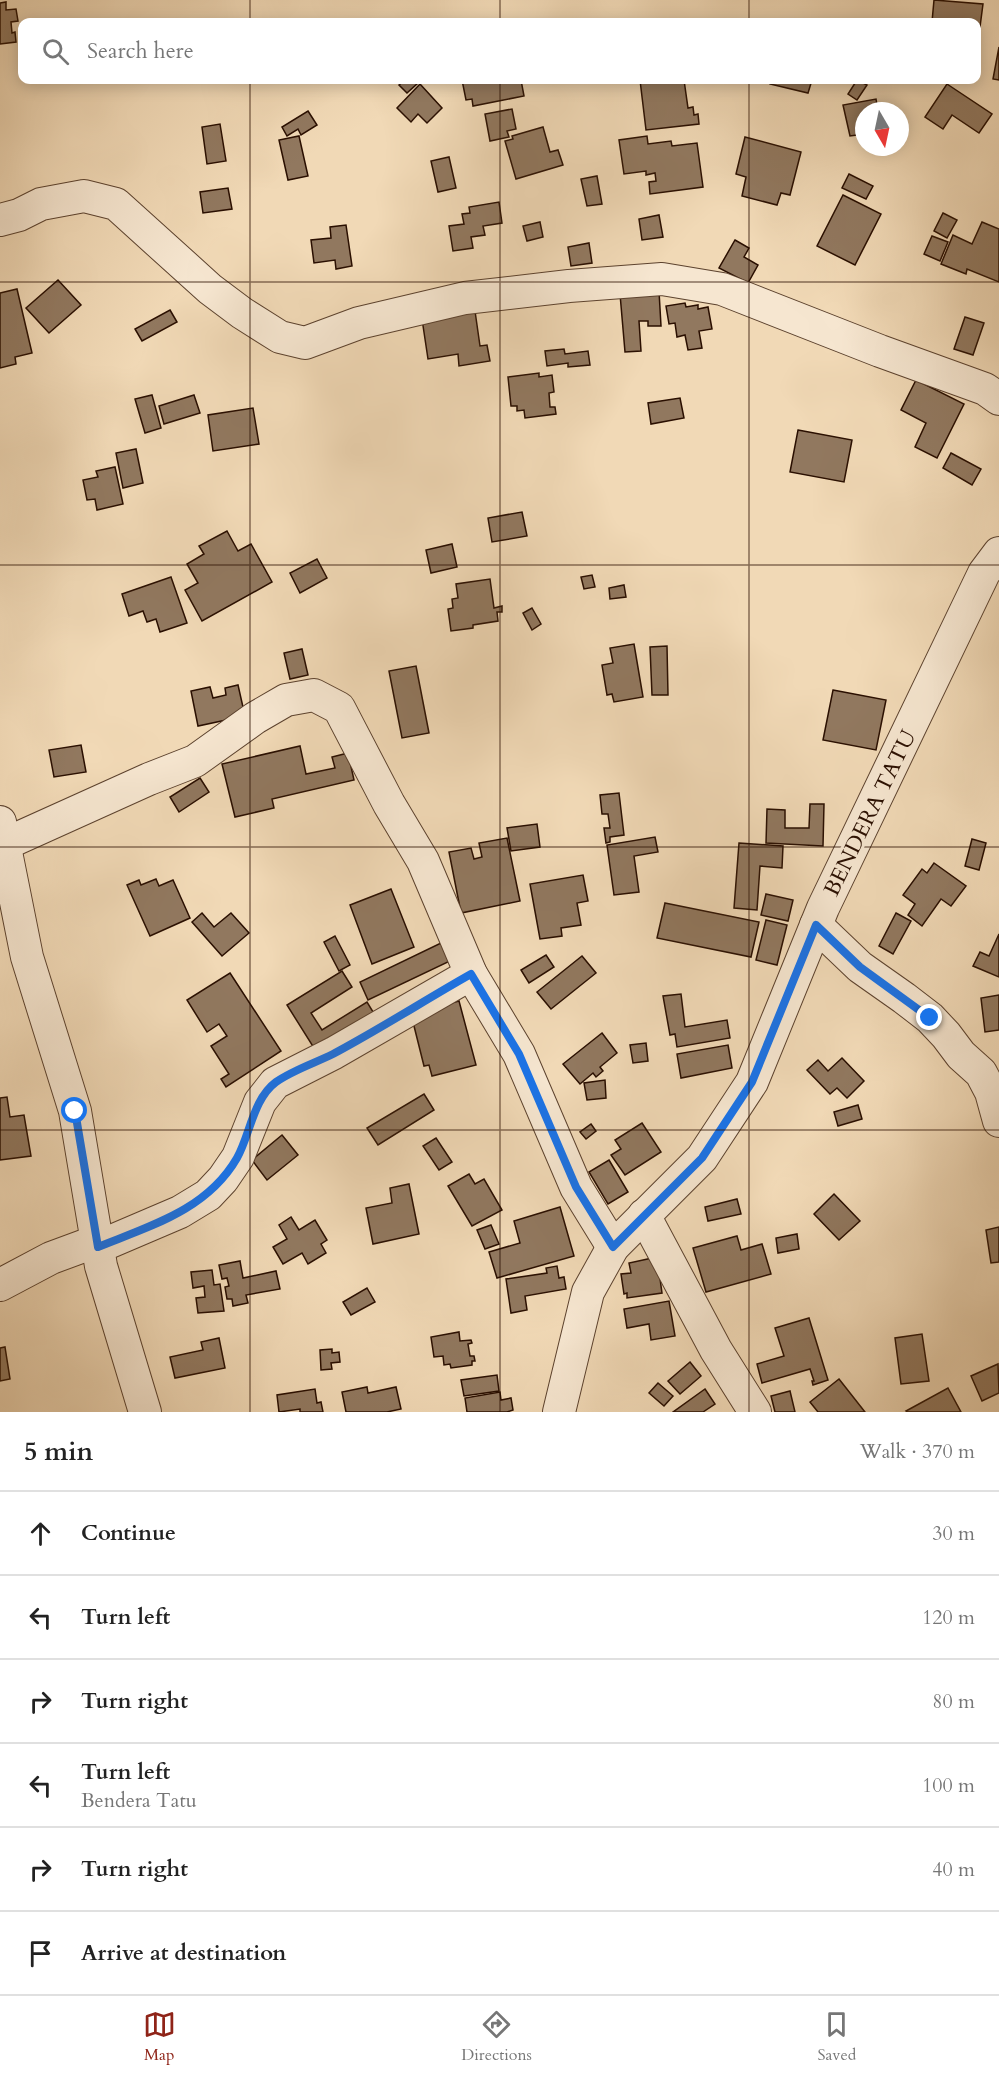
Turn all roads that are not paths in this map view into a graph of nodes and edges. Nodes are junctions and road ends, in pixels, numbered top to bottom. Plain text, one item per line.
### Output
1 (0, 220) edge
2 (999, 399) edge
3 (999, 553) edge
4 (2, 833) edge
5 (816, 925) junction
6 (471, 974) junction
7 (999, 1120) edge
8 (645, 1215) junction
9 (97, 1244) junction
10 (613, 1247) junction
11 (0, 1285) edge
12 (145, 1412) edge
13 (559, 1412) edge
14 (755, 1412) edge

1 - 2 street
3 - 5 street, BENDERA TATU
4 - 6 street
4 - 9 street
5 - 7 street
5 - 8 street, BENDERA TATU
6 - 9 street
6 - 10 street
8 - 10 street, BENDERA TATU
8 - 14 street
9 - 11 street
9 - 12 street
10 - 13 street, BENDERA TATU

